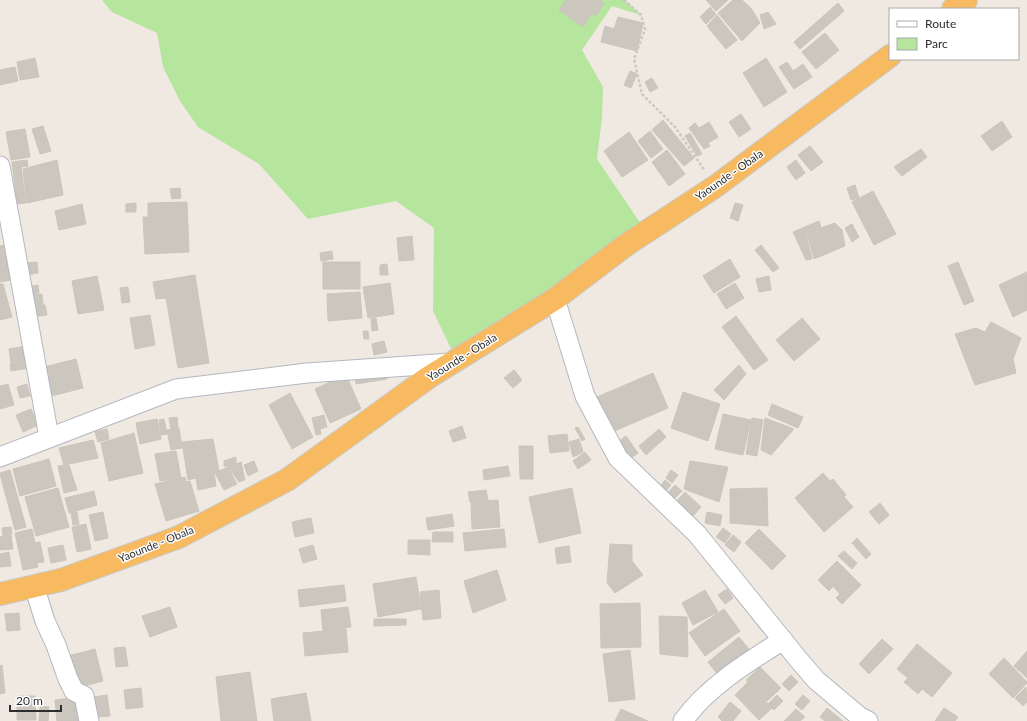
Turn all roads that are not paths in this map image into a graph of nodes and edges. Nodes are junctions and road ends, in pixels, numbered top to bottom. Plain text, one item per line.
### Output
1 (966, 0) edge
2 (954, 8) edge
3 (889, 57) edge
4 (0, 166) edge
5 (555, 299) junction
6 (451, 363) junction
7 (49, 437) junction
8 (0, 457) edge
9 (34, 586) junction
10 (2, 594) edge
11 (783, 640) junction
12 (89, 721) edge
13 (683, 721) edge
14 (868, 721) edge

1 - 2 highway
3 - 5 highway, Yaounde - Obala
4 - 7 street
5 - 6 highway, Yaounde - Obala
5 - 11 street
6 - 7 street
6 - 9 highway, Yaounde - Obala
7 - 8 street
9 - 10 highway, Yaounde - Obala
9 - 12 street
11 - 13 street
11 - 14 street

